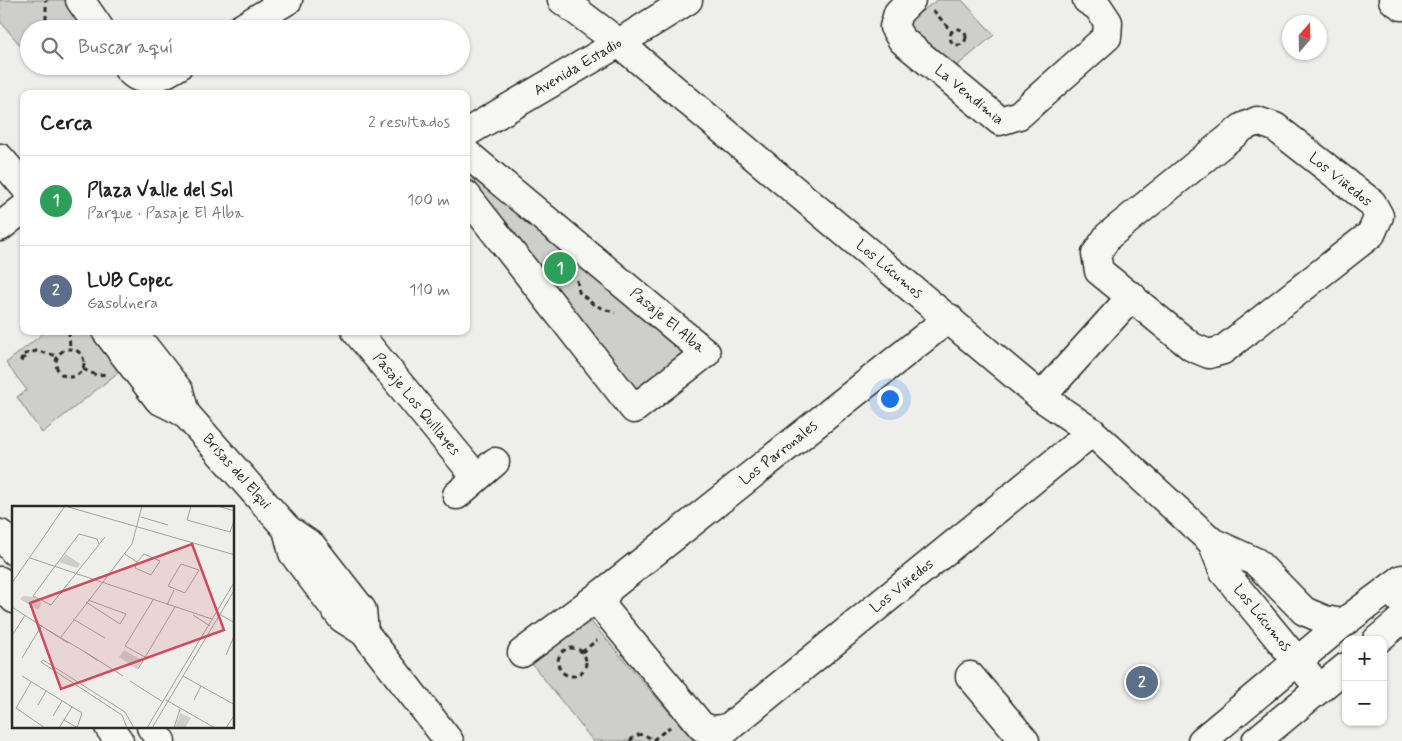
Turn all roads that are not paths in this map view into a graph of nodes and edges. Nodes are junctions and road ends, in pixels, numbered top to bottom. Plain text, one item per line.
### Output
1 (80, 0) edge
2 (288, 0) edge
3 (562, 0) edge
4 (688, 0) edge
5 (1088, 0) edge
6 (1393, 0) edge
7 (921, 3) edge
8 (1402, 6) edge
9 (94, 20) edge
10 (255, 20) edge
11 (619, 43) junction
12 (136, 75) edge
13 (163, 75) edge
14 (470, 131) edge
15 (470, 156) edge
16 (0, 158) edge
17 (20, 181) edge
18 (470, 200) edge
19 (20, 211) edge
20 (0, 227) edge
21 (1132, 296) junction
22 (949, 318) junction
23 (109, 335) edge
24 (360, 335) edge
25 (145, 336) edge
26 (1041, 397) junction
27 (185, 412) junction
28 (1092, 432) junction
29 (457, 495) dead end
30 (0, 534) edge
31 (1212, 542) junction
32 (12, 549) edge
33 (0, 581) edge
34 (608, 589) junction
35 (1398, 590) edge
36 (12, 597) edge
37 (1402, 619) edge
38 (1343, 623) junction
39 (1382, 636) edge
40 (522, 653) dead end
41 (1298, 660) junction
42 (1342, 670) edge
43 (970, 676) dead end
44 (1320, 689) junction
45 (110, 728) edge
46 (152, 728) edge
47 (720, 734) edge
48 (119, 741) edge
49 (162, 741) edge
50 (449, 741) edge
51 (1025, 741) edge
52 (1202, 741) edge
53 (1256, 741) edge

1 - 9 street
2 - 10 street
3 - 11 street, Los Lúcumos
4 - 11 street, Avenida Estadio
5 - 7 street, La Vendimia
6 - 8 street
11 - 14 street, Avenida Estadio
11 - 22 street, Los Lúcumos
12 - 13 street
15 - 18 street, Pasaje El Alba
16 - 17 street
19 - 20 street
21 - 21 street, Los Viñedos
21 - 26 street
22 - 26 street, Los Lúcumos
22 - 34 street, Los Parronales
23 - 27 street, Brisas del Elqui
24 - 29 street, Pasaje Los Quillayes
25 - 27 street, Brisas del Elqui
26 - 28 street, Los Lúcumos
27 - 50 street, Brisas del Elqui
28 - 31 street, Los Lúcumos
28 - 47 street, Los Viñedos
30 - 32 street
31 - 38 street, Los Lúcumos
31 - 41 street, Los Lúcumos
33 - 36 street
34 - 40 street, Los Parronales
34 - 47 street
35 - 38 street
37 - 39 street
38 - 41 street
41 - 44 street, Los Lúcumos
41 - 52 street
42 - 44 street
43 - 51 street
44 - 53 street
45 - 48 street
46 - 49 street

